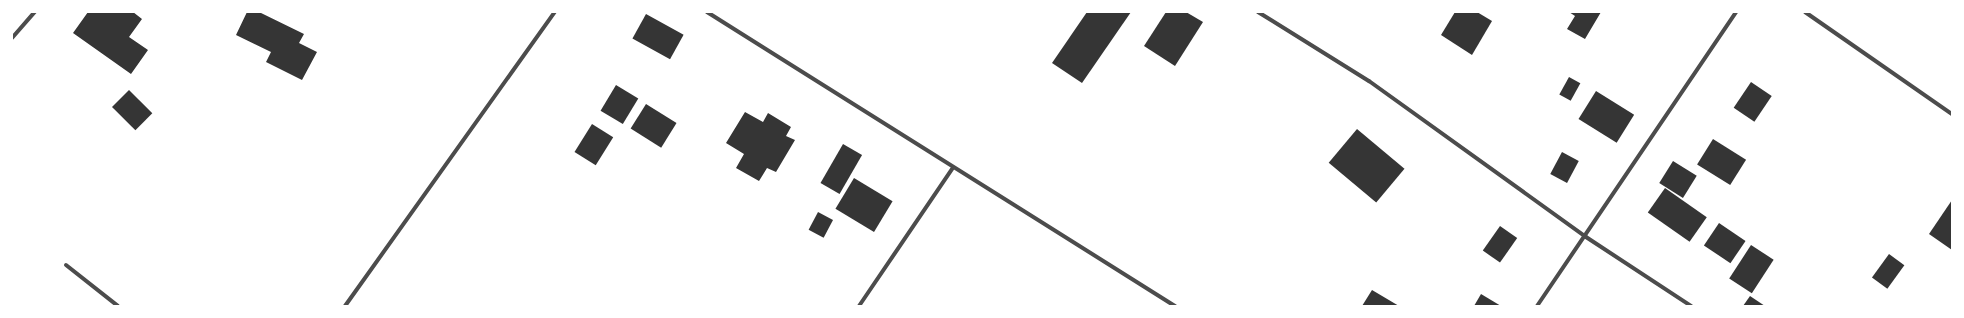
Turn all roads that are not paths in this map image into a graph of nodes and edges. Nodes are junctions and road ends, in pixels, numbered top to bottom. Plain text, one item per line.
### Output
1 (35, 12) edge
2 (555, 12) edge
3 (708, 12) edge
4 (1258, 12) edge
5 (1736, 12) edge
6 (1805, 12) edge
7 (12, 38) edge
8 (1952, 114) edge
9 (952, 168) junction
10 (1586, 237) junction
11 (66, 264) dead end
12 (118, 306) edge
13 (345, 306) edge
14 (859, 306) edge
15 (1175, 306) edge
16 (1537, 306) edge
17 (1691, 306) edge

1 - 7 street
2 - 13 street
3 - 9 street
4 - 10 street
5 - 10 street
6 - 8 street
9 - 14 street
9 - 15 street
10 - 16 street
10 - 17 street
11 - 12 street

